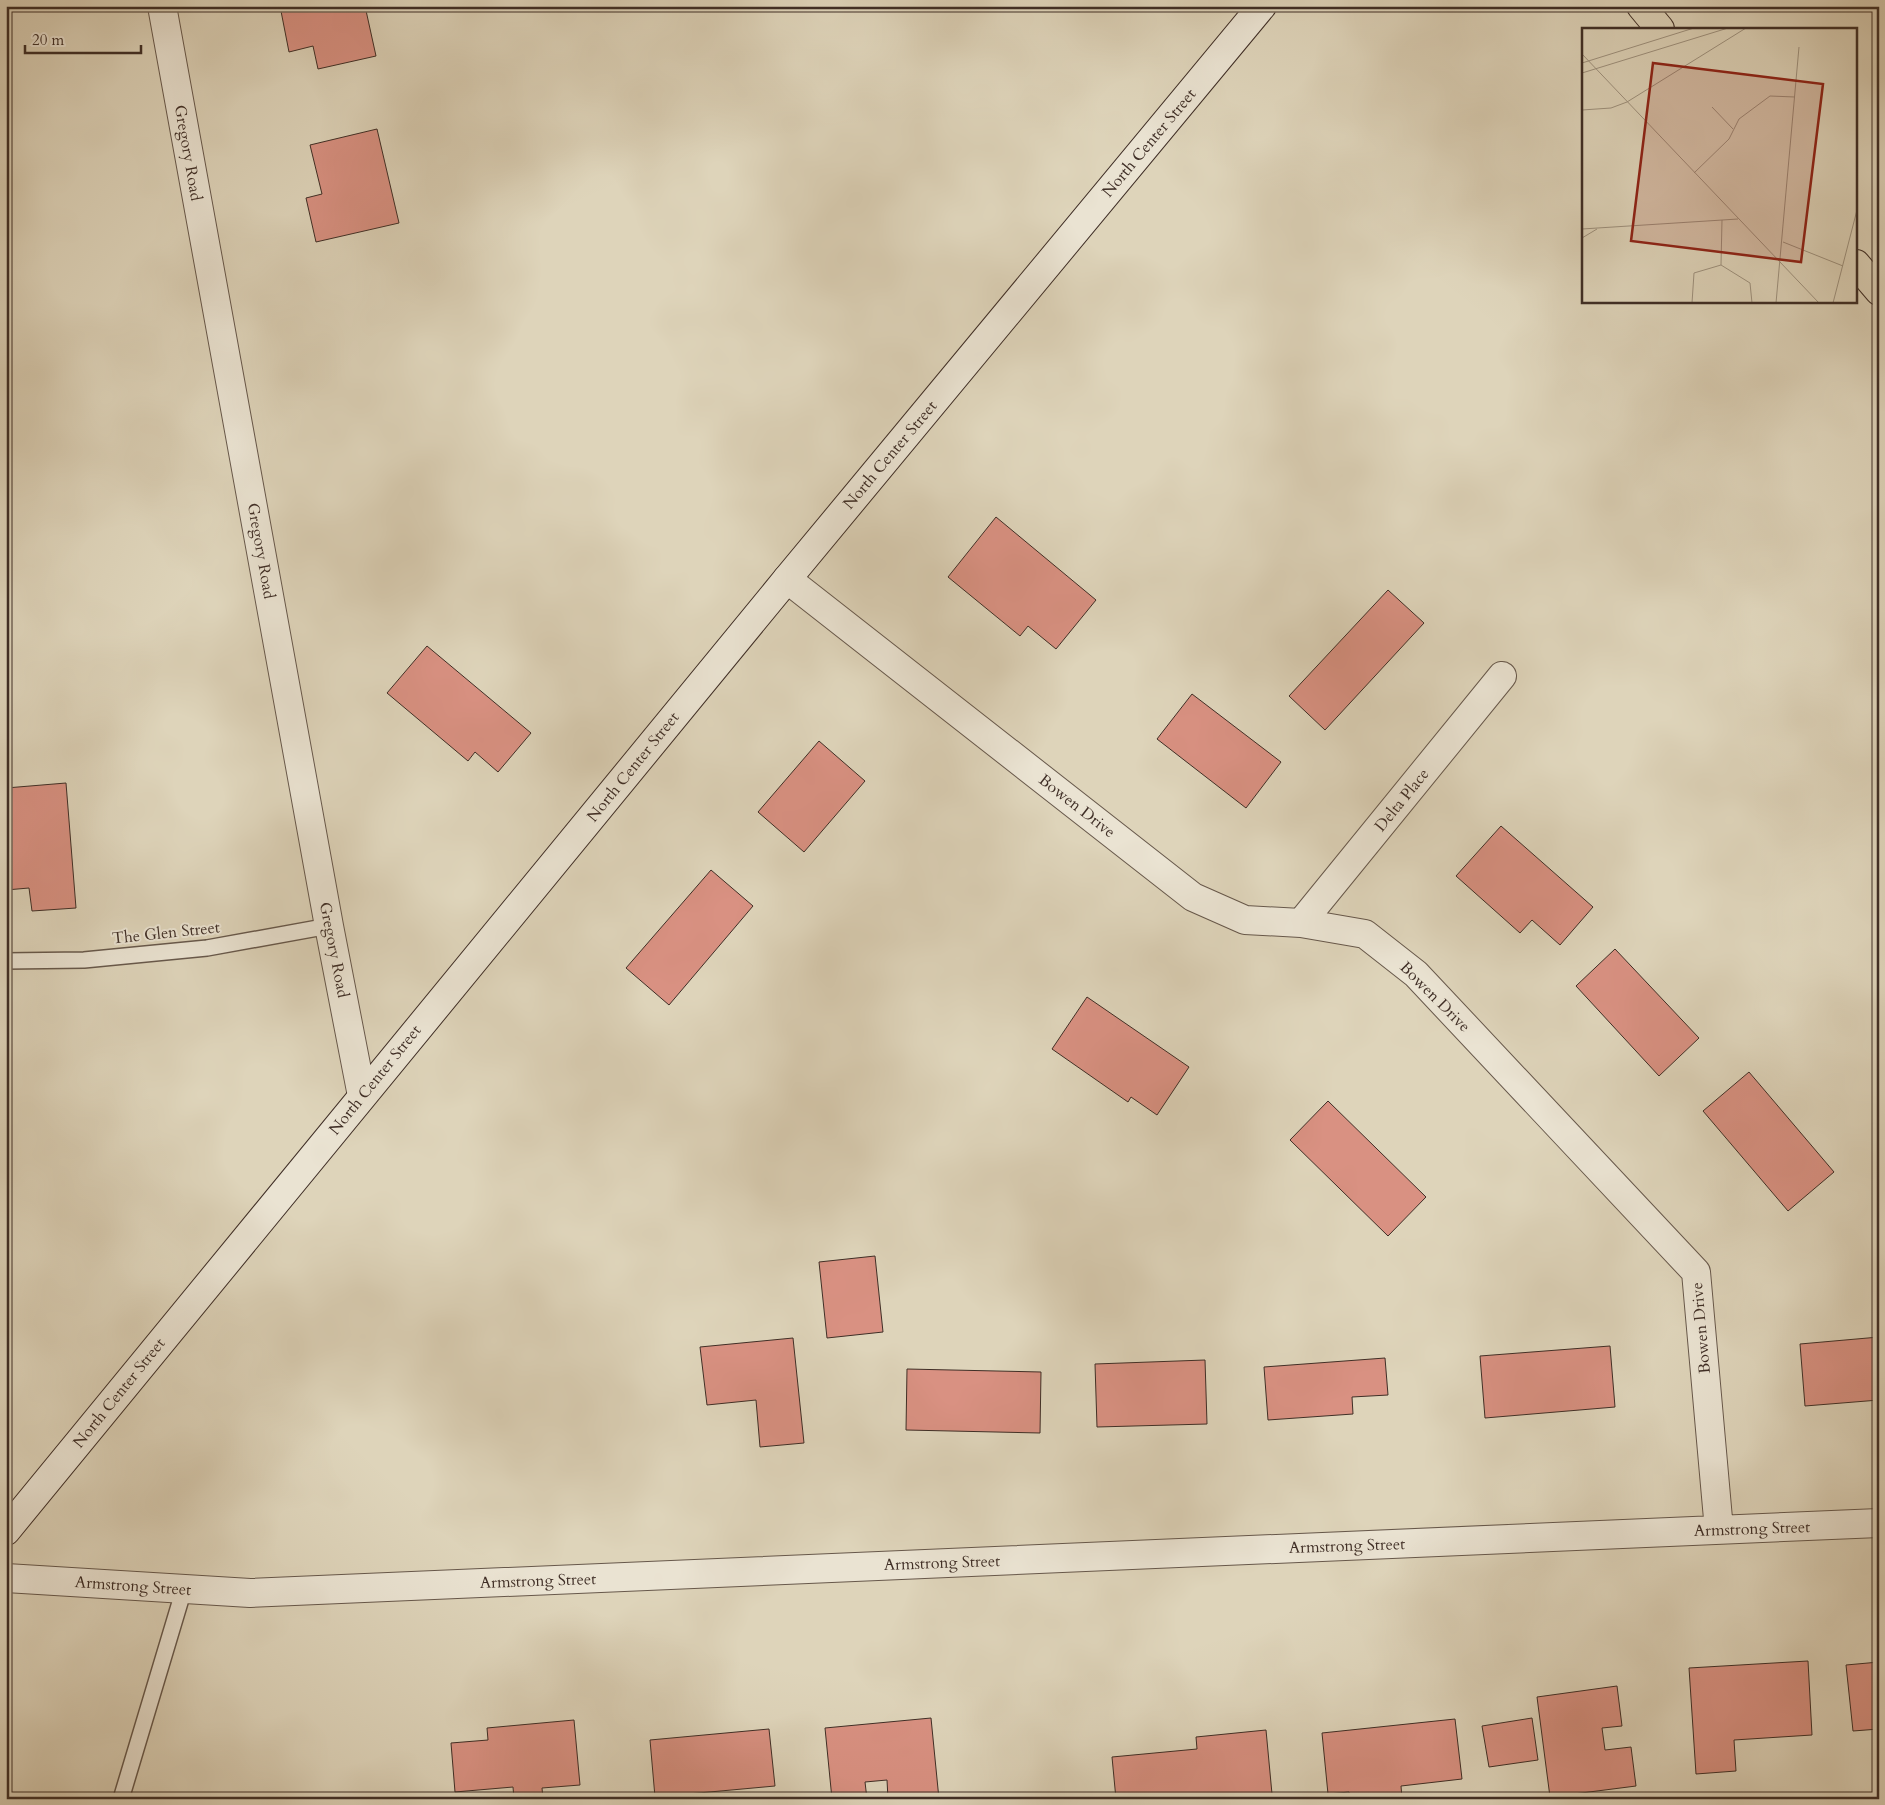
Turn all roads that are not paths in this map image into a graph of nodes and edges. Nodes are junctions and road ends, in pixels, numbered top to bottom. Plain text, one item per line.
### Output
1 (162, 6) edge
2 (1262, 6) edge
3 (1641, 6) edge
4 (1659, 28) edge
5 (1858, 266) edge
6 (1879, 291) edge
7 (787, 579) junction
8 (1502, 676) dead end
9 (1301, 923) junction
10 (329, 926) junction
11 (6, 961) edge
12 (362, 1096) junction
13 (1879, 1523) edge
14 (6, 1530) edge
15 (1719, 1530) junction
16 (6, 1578) edge
17 (184, 1589) junction
18 (121, 1799) edge

1 - 10 street, Gregory Road
2 - 7 street, North Center Street
3 - 4 highway
5 - 6 highway
7 - 9 street, Bowen Drive
7 - 12 street, North Center Street
8 - 9 street, Delta Place
9 - 15 street, Bowen Drive
10 - 11 lane, The Glen Street
10 - 12 street, Gregory Road
12 - 14 street, North Center Street
13 - 15 street, Armstrong Street
15 - 17 street, Armstrong Street
16 - 17 street, Armstrong Street
17 - 18 lane

